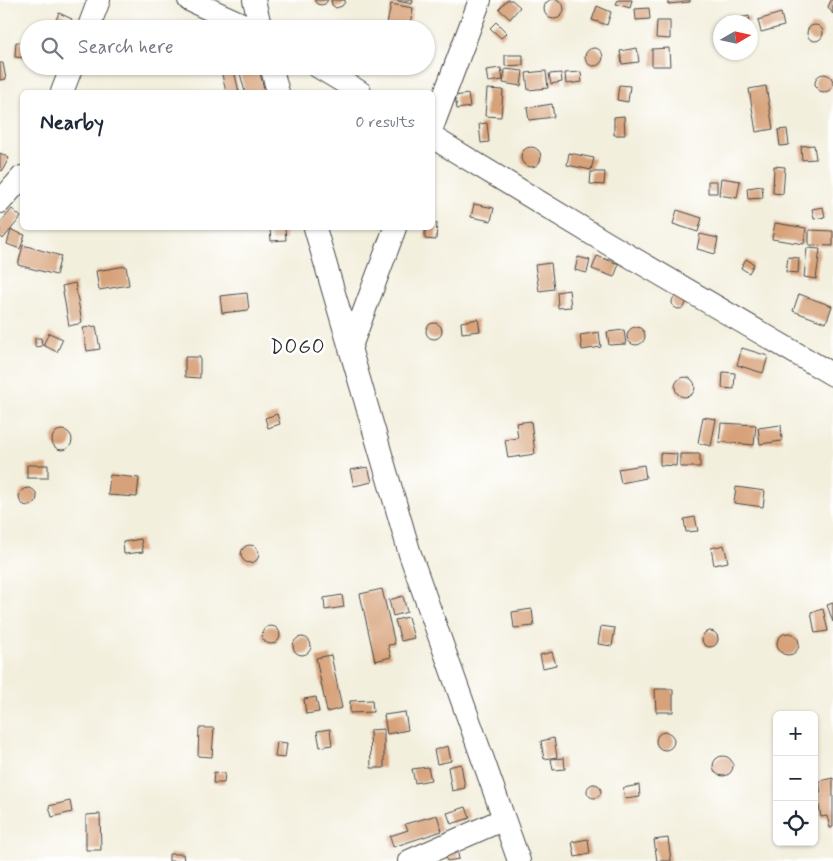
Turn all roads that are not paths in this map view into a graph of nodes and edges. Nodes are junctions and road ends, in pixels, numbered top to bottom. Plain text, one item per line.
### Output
1 (100, 0) edge
2 (189, 0) edge
3 (254, 0) edge
4 (480, 0) edge
5 (92, 20) edge
6 (234, 20) edge
7 (259, 20) edge
8 (69, 75) edge
9 (273, 75) edge
10 (332, 75) edge
11 (63, 90) edge
12 (277, 90) edge
13 (357, 90) edge
14 (435, 120) edge
15 (435, 139) edge
16 (20, 179) edge
17 (0, 202) edge
18 (316, 230) edge
19 (394, 230) edge
20 (350, 349) junction
21 (833, 375) edge
22 (504, 819) junction
23 (409, 861) edge
24 (519, 861) edge

1 - 5 street
2 - 6 street
3 - 7 street
4 - 14 street
8 - 11 street
9 - 12 street
10 - 13 street
15 - 21 street
16 - 17 street
18 - 20 street
19 - 20 street
20 - 22 street
22 - 23 street
22 - 24 street

